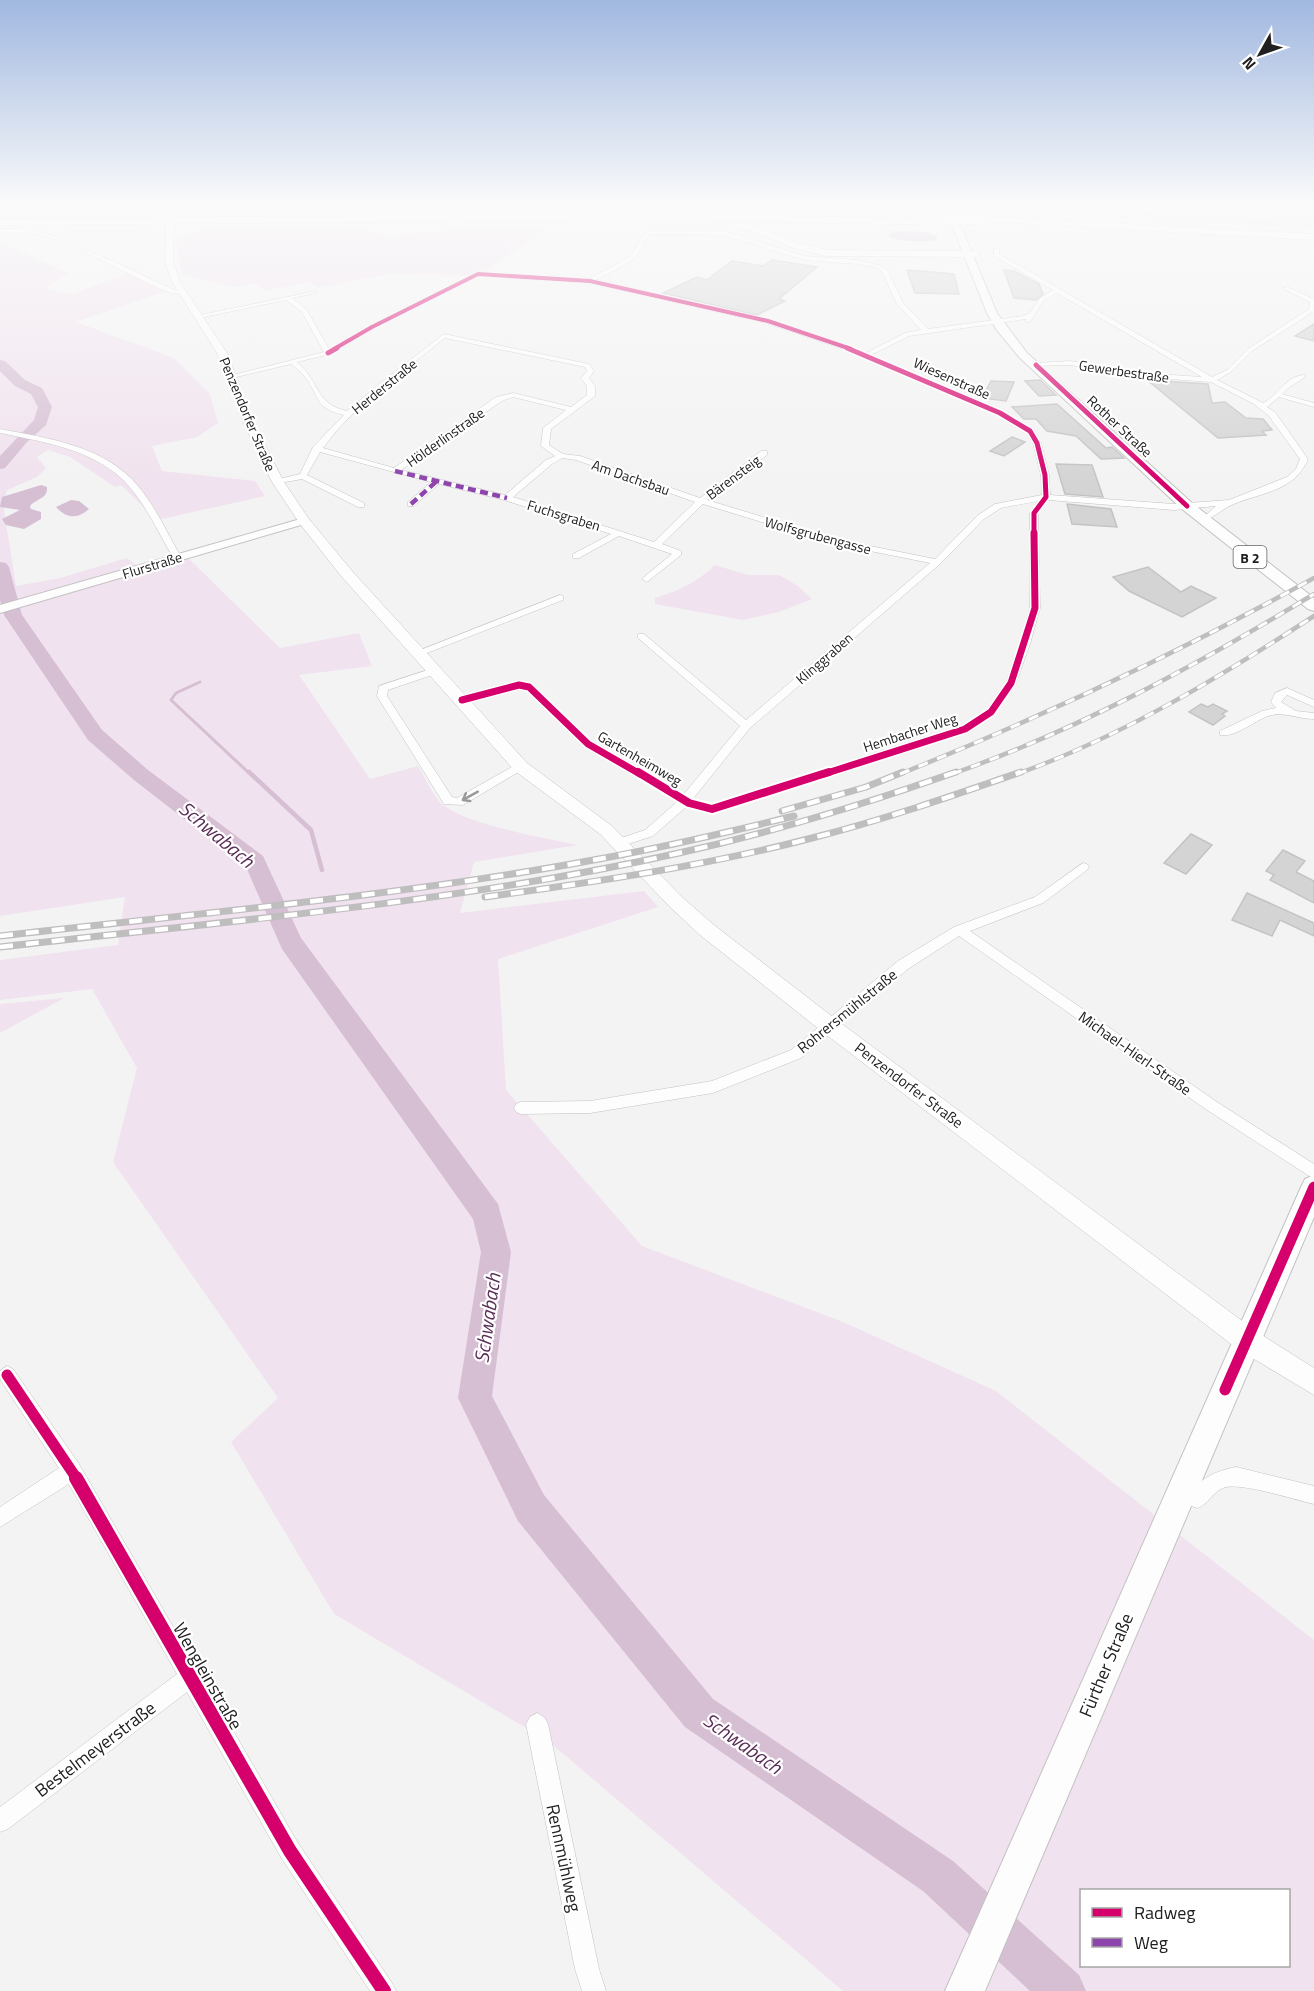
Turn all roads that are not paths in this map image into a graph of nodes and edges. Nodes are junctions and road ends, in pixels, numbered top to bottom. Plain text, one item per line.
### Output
1 (186, 298) edge
2 (292, 298) edge
3 (430, 298) edge
4 (665, 298) edge
5 (897, 298) edge
6 (990, 298) edge
7 (1044, 298) edge
8 (1068, 298) edge
9 (1306, 298) edge
10 (288, 299) junction
11 (199, 316) junction
12 (1003, 323) junction
13 (925, 330) junction
14 (328, 353) junction
15 (866, 355) junction
16 (293, 362) junction
17 (1041, 364) junction
18 (232, 376) junction
19 (1303, 376) dead end
20 (1212, 380) junction
21 (1278, 395) junction
22 (1314, 405) edge
23 (1263, 406) junction
24 (572, 410) junction
25 (349, 414) junction
26 (0, 431) edge
27 (316, 449) junction
28 (765, 453) dead end
29 (561, 456) junction
30 (395, 471) junction
31 (303, 477) junction
32 (437, 481) junction
33 (278, 482) junction
34 (1046, 497) junction
35 (507, 498) junction
36 (701, 501) junction
37 (1231, 502) junction
38 (411, 504) dead end
39 (361, 506) dead end
40 (1193, 506) junction
41 (1210, 515) junction
42 (304, 521) junction
43 (620, 532) junction
44 (656, 545) junction
45 (576, 556) dead end
46 (177, 557) junction
47 (937, 562) junction
48 (647, 579) dead end
49 (1314, 594) edge
50 (560, 598) dead end
51 (1314, 606) edge
52 (0, 609) edge
53 (641, 636) dead end
54 (418, 653) junction
55 (434, 671) junction
56 (462, 700) junction
57 (1314, 704) edge
58 (1282, 710) junction
59 (1314, 716) edge
60 (746, 726) junction
61 (1224, 733) dead end
62 (521, 767) junction
63 (685, 801) junction
64 (620, 843) junction
65 (1083, 867) dead end
66 (959, 930) junction
67 (831, 1027) junction
68 (521, 1108) dead end
69 (1314, 1172) edge
70 (1314, 1187) edge
71 (1248, 1341) junction
72 (8, 1375) dead end
73 (1314, 1382) edge
74 (72, 1471) junction
75 (1314, 1495) edge
76 (1198, 1499) dead end
77 (0, 1518) edge
78 (190, 1677) junction
79 (537, 1724) dead end
80 (0, 1821) edge
81 (384, 1991) edge
82 (594, 1991) edge
83 (965, 1991) edge

1 - 11 main road, Penzendorfer Straße
2 - 10 street
3 - 14 street, Wiesenstraße
4 - 15 street, Wiesenstraße
5 - 13 street
6 - 12 main road, Rother Straße / B 2
7 - 12 street
8 - 20 street
9 - 20 street
10 - 11 street
10 - 14 street
11 - 18 main road, Penzendorfer Straße
12 - 13 street
12 - 17 main road, Rother Straße / B 2
13 - 15 street
14 - 16 street
15 - 34 street, Wiesenstraße
16 - 18 street
16 - 25 street
17 - 20 street, Gewerbestraße
17 - 40 main road, Rother Straße / B 2
18 - 33 main road, Penzendorfer Straße
19 - 21 street
20 - 23 street
21 - 22 street
21 - 23 street
23 - 37 street
24 - 25 street, Herderstraße
24 - 29 street
24 - 30 street, Hölderlinstraße
25 - 27 street, Herderstraße
26 - 46 street
27 - 30 street, Hölderlinstraße
27 - 31 street, Herderstraße
28 - 36 street, Bärensteig
29 - 35 street, Fuchsgraben
29 - 36 street, Am Dachsbau
30 - 32 street, Fuchsgraben
31 - 33 street
31 - 39 street
32 - 35 street, Fuchsgraben
32 - 38 street
33 - 42 main road, Penzendorfer Straße
34 - 40 street
34 - 47 street, Klinggraben
34 - 63 street, Hembacher Weg
35 - 43 street, Fuchsgraben
36 - 44 street
36 - 47 street, Wolfsgrubengasse
37 - 40 street
37 - 41 street
40 - 41 main road, Rother Straße / B 2
40 - 51 main road, Rother Straße / B 2
41 - 49 main road, Rother Straße / B 2
42 - 46 street, Flurstraße
42 - 54 main road, Penzendorfer Straße
43 - 44 street, Fuchsgraben
43 - 45 street, Fuchsgraben
44 - 48 street, Fuchsgraben
46 - 52 street, Flurstraße
47 - 60 street, Klinggraben
50 - 54 street
53 - 60 street
54 - 55 main road, Penzendorfer Straße
55 - 56 main road, Penzendorfer Straße
62 -> 55 street
56 - 62 main road, Penzendorfer Straße
56 - 63 street, Gartenheimweg
57 - 58 street
58 - 59 street
58 - 61 street
60 - 63 street, Klinggraben
62 - 64 main road, Penzendorfer Straße
63 - 64 street, Klinggraben
64 - 67 main road, Penzendorfer Straße
65 - 66 street, Rohrersmühlstraße
66 - 67 street, Rohrersmühlstraße
66 - 69 street, Michael-Hierl-Straße
67 - 68 street, Rohrersmühlstraße
67 - 71 main road, Penzendorfer Straße
70 - 71 main road, Fürther Straße
71 - 73 main road, Penzendorfer Straße
71 - 83 main road, Fürther Straße
72 - 74 street, Wengleinstraße
74 - 77 street
74 - 78 street, Wengleinstraße
75 - 76 street
78 - 80 street, Bestelmeyerstraße
78 - 81 street, Wengleinstraße
79 - 82 street, Rennmühlweg

